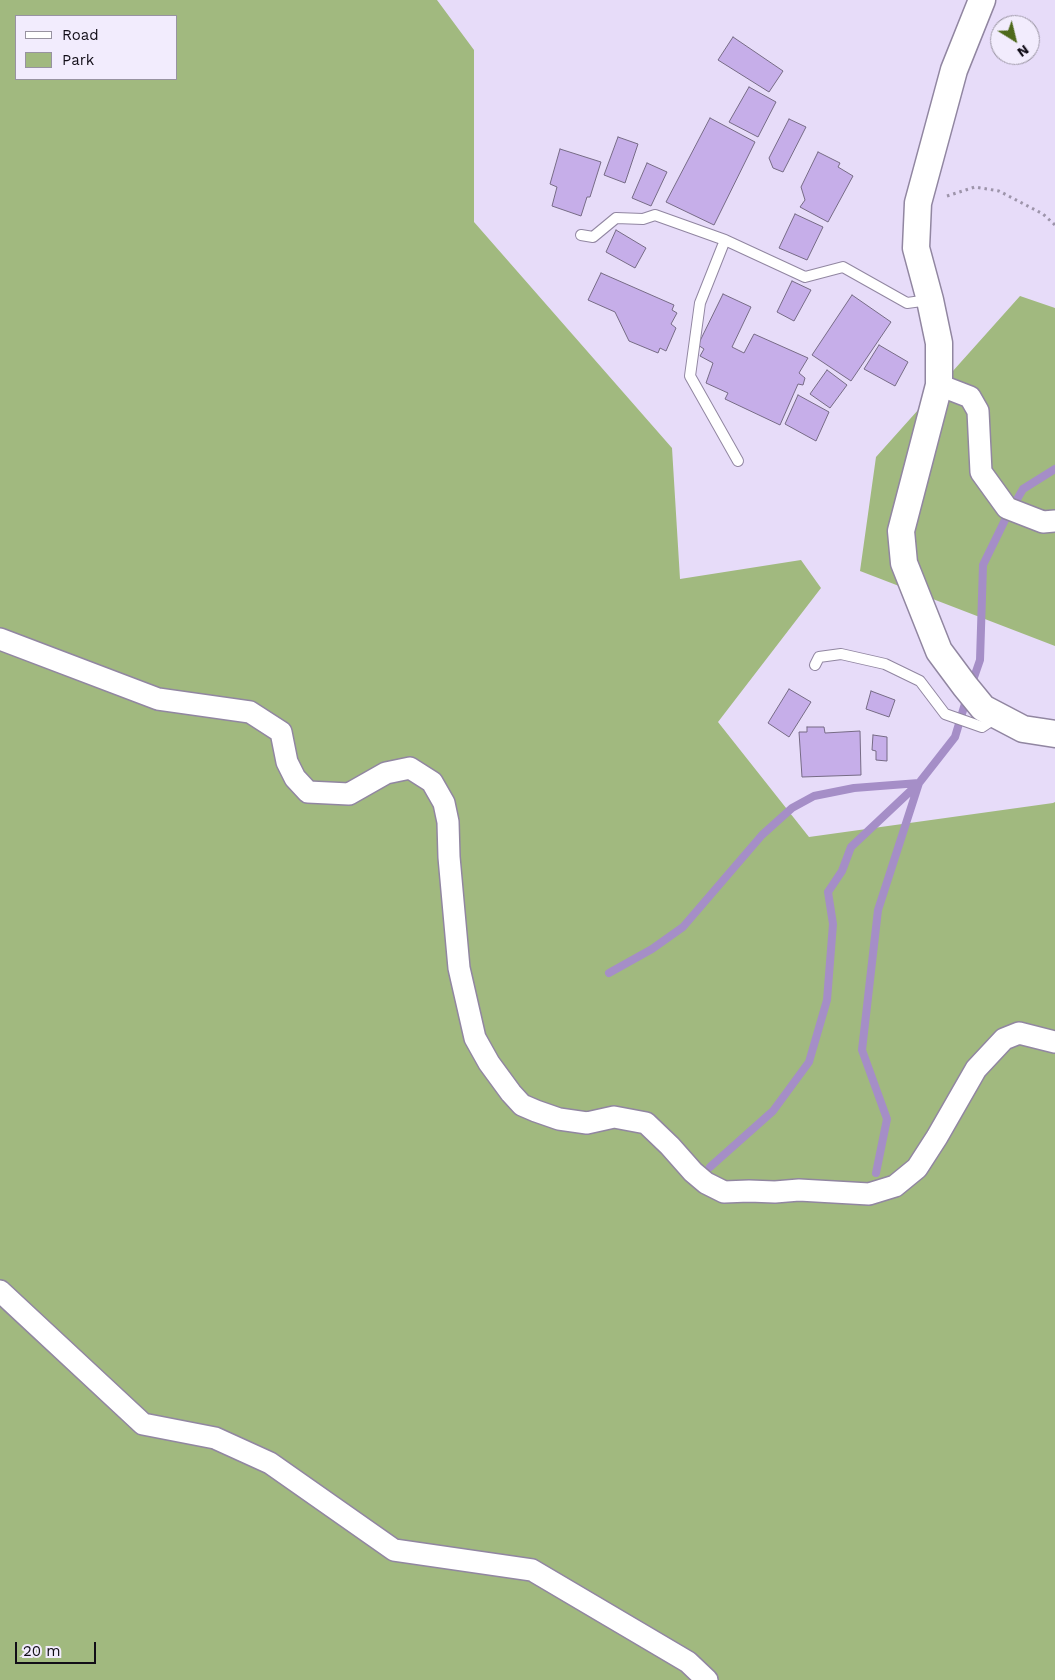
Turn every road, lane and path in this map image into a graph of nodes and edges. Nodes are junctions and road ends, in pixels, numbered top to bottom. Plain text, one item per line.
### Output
1 (982, 0) edge
2 (918, 208) junction
3 (1055, 225) edge
4 (581, 235) dead end
5 (725, 240) junction
6 (930, 300) junction
7 (939, 385) junction
8 (738, 460) dead end
9 (1055, 520) edge
10 (0, 639) edge
11 (815, 665) dead end
12 (998, 716) junction
13 (1055, 734) edge
14 (1055, 1042) edge
15 (0, 1291) edge
16 (707, 1680) edge

1 - 2 street
2 - 3 path
2 - 6 street
4 - 5 lane
5 - 6 lane
5 - 8 lane
6 - 7 street
7 - 9 street
7 - 12 street
10 - 14 street
11 - 12 lane
12 - 13 street
15 - 16 street

